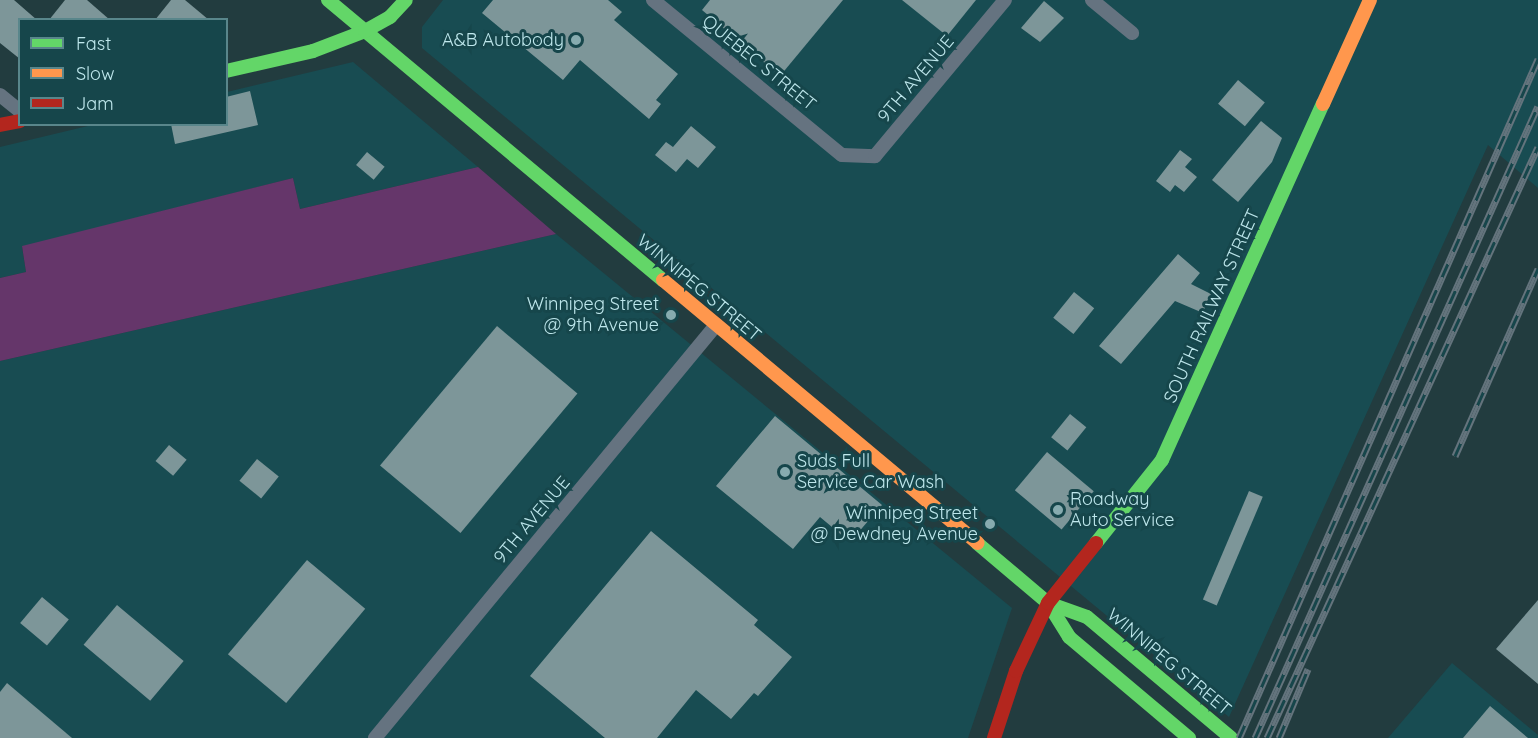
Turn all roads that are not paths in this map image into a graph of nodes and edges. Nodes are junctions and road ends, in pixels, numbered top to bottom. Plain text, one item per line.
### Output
1 (328, 0) edge
2 (406, 0) edge
3 (653, 0) edge
4 (1005, 0) edge
5 (1092, 0) edge
6 (1370, 0) edge
7 (365, 31) junction
8 (1132, 33) dead end
9 (228, 71) edge
10 (0, 95) edge
11 (18, 109) edge
12 (18, 121) edge
13 (0, 125) edge
14 (842, 155) joint
15 (716, 325) junction
16 (1048, 603) junction
17 (375, 738) edge
18 (994, 738) edge
19 (1189, 738) edge
20 (1232, 738) edge

1 - 7 main road, WINNIPEG STREET
2 - 7 main road
3 - 14 street, QUEBEC STREET
4 - 14 street, 9TH AVENUE
5 - 8 street
6 - 16 main road, SOUTH RAILWAY STREET
7 - 9 main road
7 - 15 main road, WINNIPEG STREET
10 - 11 street
12 - 13 main road
15 - 16 main road, WINNIPEG STREET
15 - 17 street, 9TH AVENUE
16 - 18 main road, SOUTH RAILWAY STREET
16 - 19 main road, WINNIPEG STREET
16 - 20 main road, WINNIPEG STREET

